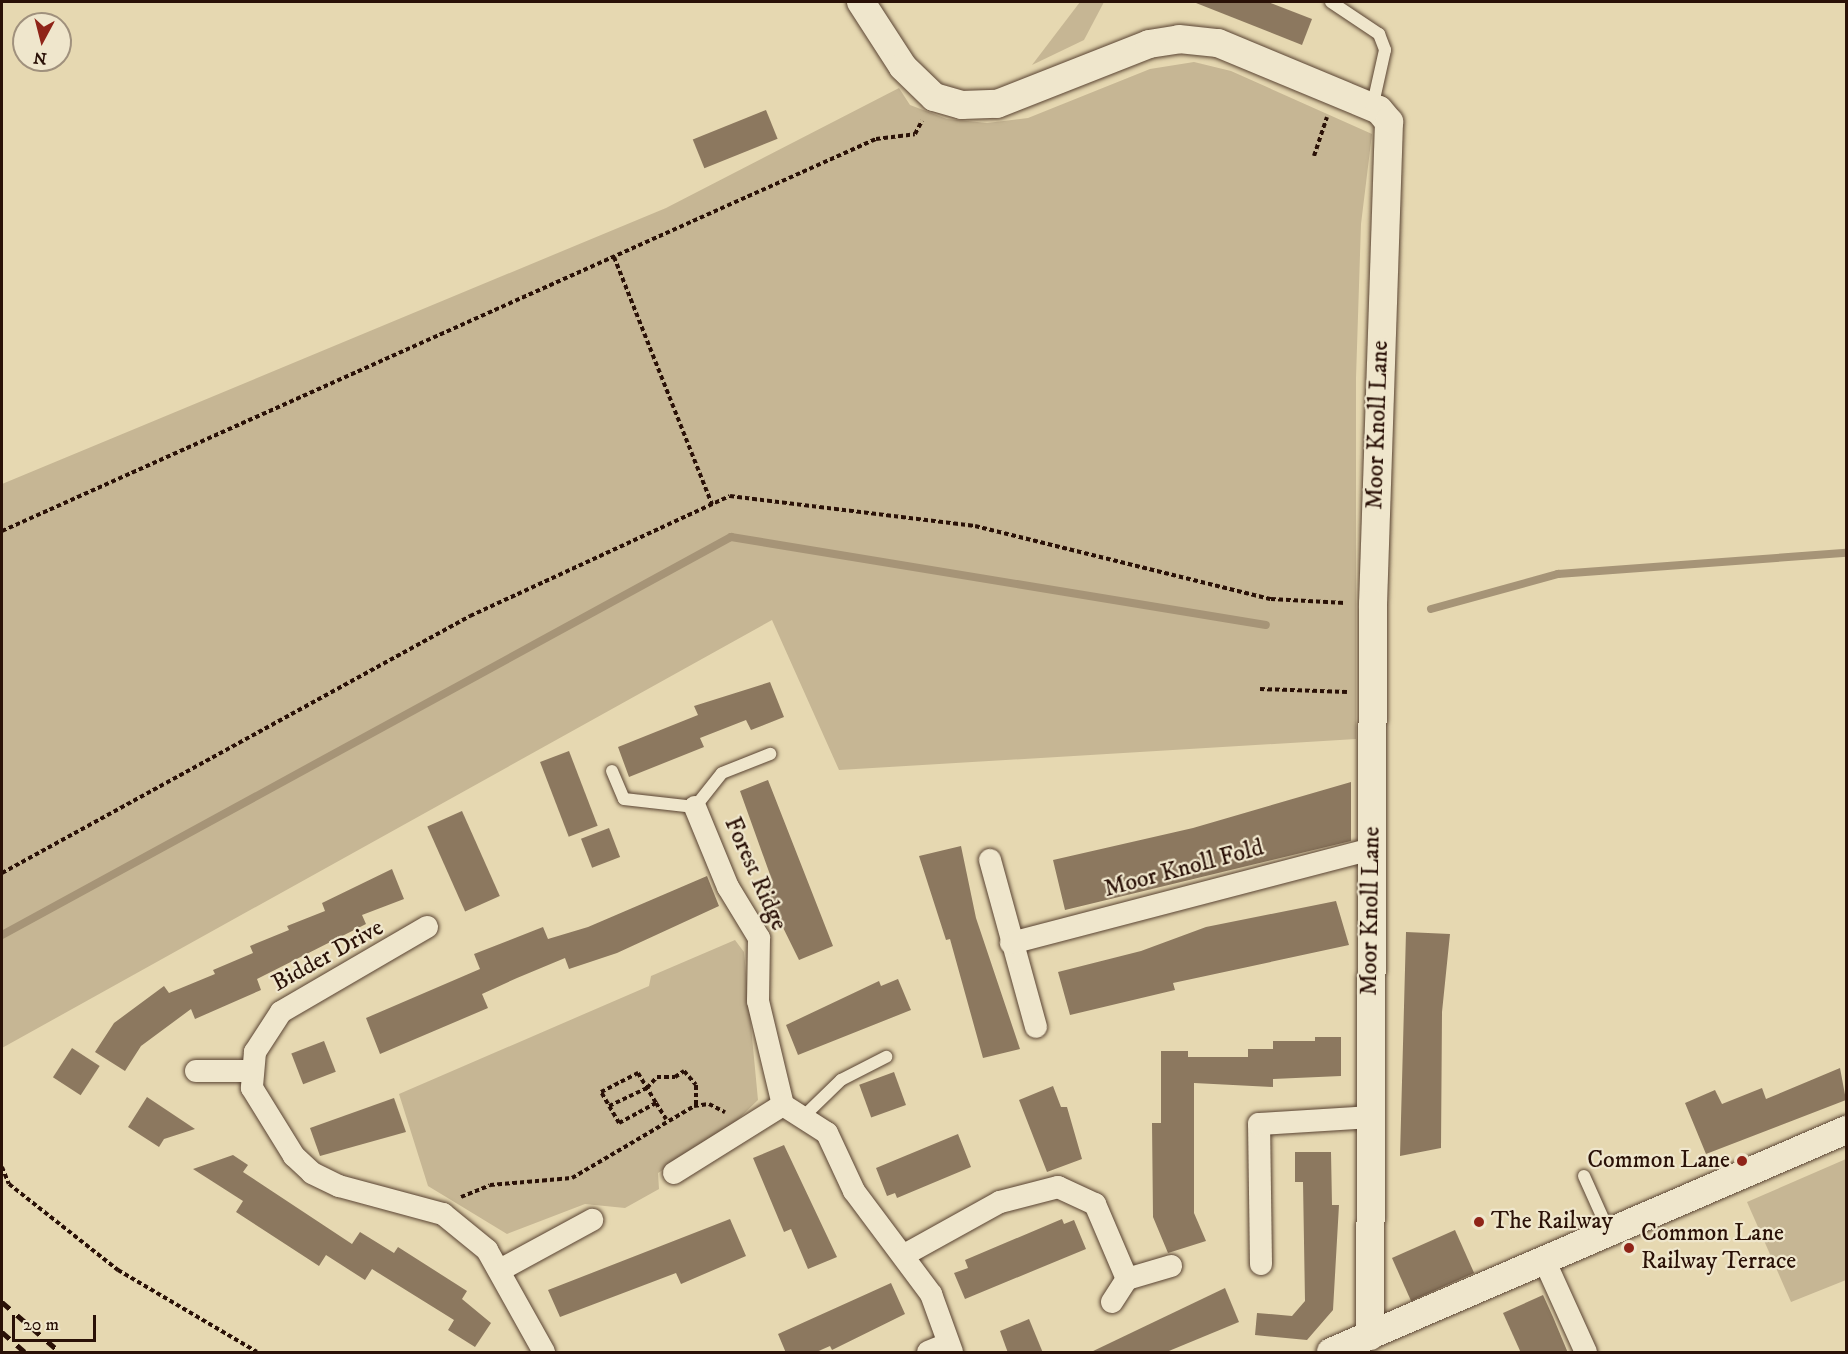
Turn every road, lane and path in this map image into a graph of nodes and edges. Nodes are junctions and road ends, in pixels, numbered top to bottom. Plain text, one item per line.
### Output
1 (861, 2) edge
2 (1331, 2) edge
3 (1336, 91) junction
4 (934, 97) junction
5 (1372, 108) junction
6 (1314, 156) dead end
7 (614, 257) junction
8 (712, 504) junction
9 (2, 531) edge
10 (1373, 604) junction
11 (1260, 689) dead end
12 (1373, 693) junction
13 (770, 754) dead end
14 (612, 771) dead end
15 (695, 807) junction
16 (1372, 849) junction
17 (990, 860) dead end
18 (2, 873) edge
19 (427, 927) dead end
20 (1011, 943) junction
21 (1036, 1027) dead end
22 (886, 1057) dead end
23 (196, 1071) dead end
24 (251, 1071) junction
25 (647, 1088) junction
26 (656, 1103) junction
27 (783, 1105) junction
28 (609, 1106) junction
29 (696, 1106) junction
30 (804, 1116) junction
31 (1369, 1117) junction
32 (666, 1119) junction
33 (1846, 1130) edge
34 (741, 1131) junction
35 (2, 1167) edge
36 (674, 1173) dead end
37 (1584, 1176) dead end
38 (446, 1216) junction
39 (592, 1220) dead end
40 (1611, 1235) junction
41 (906, 1254) junction
42 (1261, 1264) dead end
43 (1546, 1264) junction
44 (1171, 1266) dead end
45 (500, 1270) junction
46 (1127, 1279) junction
47 (1112, 1302) dead end
48 (1370, 1336) junction
49 (943, 1350) edge
50 (257, 1353) edge
51 (544, 1353) edge
52 (1331, 1353) edge
53 (1586, 1353) edge

1 - 4 street, Moor Knoll Lane
2 - 5 lane
3 - 4 street, Moor Knoll Lane
3 - 5 street, Moor Knoll Lane
3 - 6 path
4 - 7 path
5 - 10 street, Moor Knoll Lane
7 - 8 path
7 - 9 path
8 - 10 path
8 - 18 path
10 - 12 street, Moor Knoll Lane
11 - 12 path
12 - 16 street, Moor Knoll Lane
13 - 15 lane
14 - 15 lane
15 - 27 street, Forest Ridge
16 - 20 street, Moor Knoll Fold
16 - 31 street, Moor Knoll Lane
17 - 20 street
19 - 24 street, Bidder Drive
20 - 21 street
22 - 30 lane
23 - 24 street
24 - 38 street, Bidder Drive
25 - 26 path
25 - 28 path
25 - 28 path
25 - 29 path
26 - 28 path
26 - 32 path
27 - 30 street
27 - 34 street
29 - 32 path
29 - 34 path
30 - 41 street
31 - 42 street
31 - 48 street, Moor Knoll Lane
32 - 38 path
33 - 40 street
34 - 36 street
35 - 50 path
37 - 40 lane
38 - 45 street, Bidder Drive
39 - 45 street
40 - 43 street
41 - 46 street
41 - 49 street
43 - 48 street
43 - 53 street
44 - 46 street
45 - 51 street, Bidder Drive
46 - 47 street
48 - 52 street

